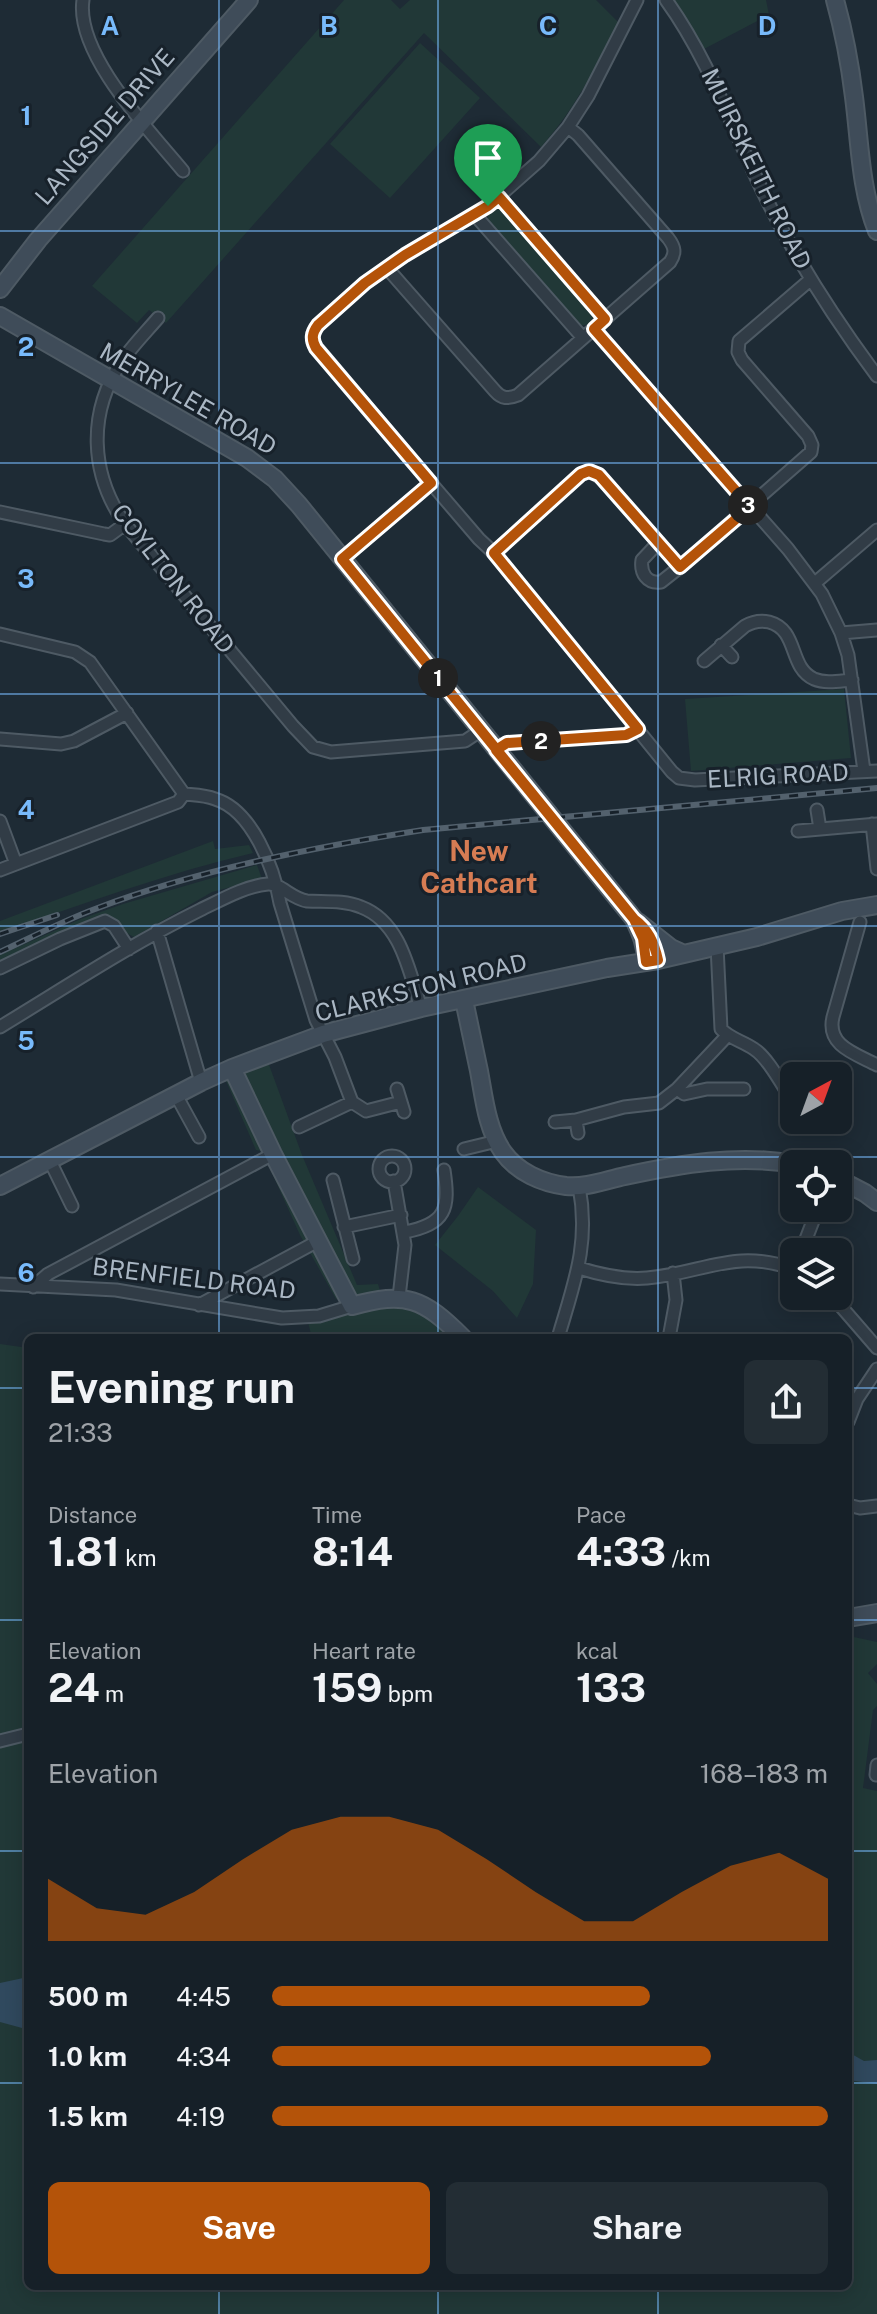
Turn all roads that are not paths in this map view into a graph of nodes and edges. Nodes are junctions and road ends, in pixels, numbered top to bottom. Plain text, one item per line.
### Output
1 (83, 0) edge
2 (249, 0) edge
3 (637, 0) edge
4 (666, 0) edge
5 (835, 0) edge
6 (143, 121) junction
7 (568, 127) junction
8 (183, 171) dead end
9 (499, 197) junction
10 (475, 215) junction
11 (877, 231) edge
12 (387, 268) junction
13 (810, 280) junction
14 (0, 289) edge
15 (0, 316) edge
16 (158, 318) dead end
17 (605, 319) junction
18 (594, 329) junction
19 (583, 338) junction
20 (877, 375) edge
21 (110, 381) junction
22 (431, 483) junction
23 (750, 507) junction
24 (0, 512) edge
25 (125, 524) junction
26 (877, 530) edge
27 (658, 543) junction
28 (494, 553) junction
29 (342, 559) junction
30 (680, 567) junction
31 (815, 583) junction
32 (877, 630) edge
33 (841, 633) junction
34 (0, 634) edge
35 (721, 645) junction
36 (732, 657) dead end
37 (704, 661) dead end
38 (852, 680) junction
39 (127, 713) junction
40 (638, 729) junction
41 (480, 731) junction
42 (0, 739) edge
43 (496, 750) junction
44 (864, 771) junction
45 (877, 771) edge
46 (184, 794) junction
47 (817, 810) dead end
48 (0, 821) edge
49 (875, 824) edge
50 (820, 829) junction
51 (798, 831) dead end
52 (16, 864) junction
53 (877, 869) edge
54 (0, 870) edge
55 (276, 886) junction
56 (877, 905) edge
57 (638, 922) junction
58 (860, 922) dead end
59 (157, 931) junction
60 (717, 946) junction
61 (129, 949) junction
62 (682, 953) junction
63 (652, 961) junction
64 (0, 968) edge
65 (464, 1000) junction
66 (421, 1008) junction
67 (0, 1027) edge
68 (323, 1034) junction
69 (727, 1036) junction
70 (877, 1065) edge
71 (232, 1068) junction
72 (201, 1082) junction
73 (780, 1082) edge
74 (397, 1089) dead end
75 (677, 1089) junction
76 (744, 1089) dead end
77 (176, 1095) junction
78 (352, 1102) junction
79 (555, 1122) dead end
80 (299, 1127) dead end
81 (199, 1137) dead end
82 (497, 1141) junction
83 (464, 1149) dead end
84 (273, 1154) junction
85 (50, 1161) junction
86 (780, 1162) edge
87 (444, 1170) dead end
88 (333, 1180) dead end
89 (394, 1181) dead end
90 (0, 1186) edge
91 (579, 1186) junction
92 (852, 1187) edge
93 (877, 1202) edge
94 (72, 1206) dead end
95 (401, 1215) junction
96 (344, 1227) junction
97 (405, 1232) junction
98 (318, 1241) junction
99 (353, 1259) dead end
100 (780, 1265) edge
101 (579, 1268) junction
102 (673, 1273) junction
103 (0, 1284) edge
104 (33, 1287) junction
105 (399, 1297) junction
106 (199, 1305) junction
107 (352, 1306) junction
108 (844, 1310) edge
109 (458, 1334) edge
110 (559, 1334) edge
111 (670, 1334) edge
112 (877, 1348) edge
113 (877, 1369) edge
114 (852, 1411) edge
115 (852, 1506) edge
116 (877, 1506) edge
117 (877, 1613) edge
118 (852, 1617) edge
119 (24, 1735) edge
120 (0, 1741) edge

1 - 6 street
2 - 6 main road, LANGSIDE DRIVE
3 - 7 street
4 - 13 street, MUIRSKEITH ROAD
5 - 11 main road
6 - 8 street
6 - 14 main road, LANGSIDE DRIVE
7 - 9 street
7 - 17 street
9 - 10 street
9 - 17 street
10 - 12 street
10 - 19 street
12 - 19 street
12 - 22 street
13 - 20 street, MUIRSKEITH ROAD
13 - 23 street
15 - 21 main road, MERRYLEE ROAD
16 - 21 street, COYLTON ROAD
17 - 18 street
18 - 19 street
18 - 23 street
21 - 25 street, COYLTON ROAD
21 - 29 main road, MERRYLEE ROAD
22 - 28 street
22 - 29 street
23 - 30 street
23 - 31 street
24 - 25 street
25 - 41 street, COYLTON ROAD
26 - 31 street
27 - 28 street
27 - 30 street
27 - 30 street
28 - 40 street
29 - 41 main road, MERRYLEE ROAD
31 - 33 street
32 - 33 street
33 - 38 street
34 - 39 street
35 - 36 street
35 - 37 street
35 - 38 street
38 - 44 street
39 - 42 street
39 - 46 street
40 - 43 street
40 - 44 street, ELRIG ROAD
41 - 43 main road, MERRYLEE ROAD
43 - 57 main road, MERRYLEE ROAD
44 - 45 street, ELRIG ROAD
46 - 52 street
46 - 55 street
47 - 50 street
48 - 52 street
49 - 50 street
49 - 53 street
50 - 51 street
52 - 54 street
55 - 59 street
55 - 66 street
55 - 68 street
56 - 60 main road, CLARKSTON ROAD
57 - 62 main road, MERRYLEE ROAD
57 - 63 main road, MERRYLEE ROAD
58 - 70 street
59 - 61 street
59 - 72 street
60 - 62 main road, CLARKSTON ROAD
60 - 69 street
61 - 64 street
61 - 67 street
62 - 63 main road, CLARKSTON ROAD
63 - 65 main road, CLARKSTON ROAD
65 - 66 main road, CLARKSTON ROAD
65 - 82 main road
66 - 68 main road, CLARKSTON ROAD
68 - 71 main road, CLARKSTON ROAD
68 - 78 street
69 - 73 street
69 - 75 street
71 - 72 main road, CLARKSTON ROAD
71 - 84 main road
72 - 77 main road, CLARKSTON ROAD
74 - 78 street
75 - 76 street
75 - 79 street
77 - 81 street
77 - 85 main road, CLARKSTON ROAD
78 - 80 street
82 - 83 street
82 - 91 main road
84 - 98 main road
84 - 104 street
85 - 90 main road, CLARKSTON ROAD
85 - 94 street
86 - 91 main road
87 - 97 street
88 - 96 street
89 - 95 street
91 - 101 street
92 - 93 main road
95 - 96 street
95 - 97 street
96 - 99 street
97 - 105 street
98 - 106 street
98 - 107 main road
100 - 102 street
101 - 102 street
101 - 110 street
102 - 111 street
103 - 104 street, BRENFIELD ROAD
104 - 106 street, BRENFIELD ROAD
105 - 107 main road, BRENFIELD ROAD
105 - 109 main road
106 - 107 street, BRENFIELD ROAD
108 - 112 street
113 - 114 street
115 - 116 street
117 - 118 main road
119 - 120 street

